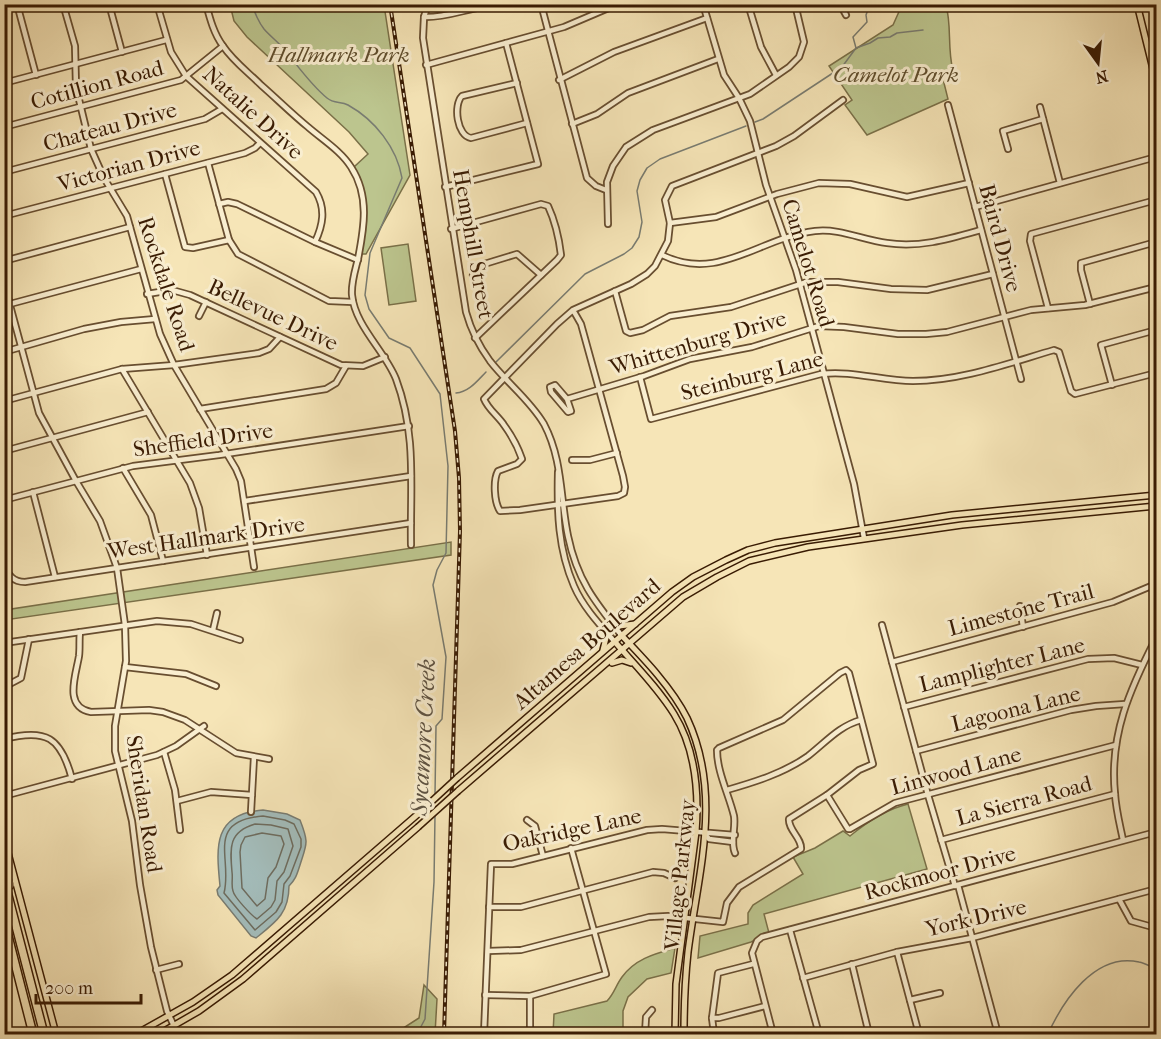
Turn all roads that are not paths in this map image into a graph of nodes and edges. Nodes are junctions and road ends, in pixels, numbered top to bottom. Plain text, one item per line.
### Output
1 (17, 4) edge
2 (63, 4) edge
3 (109, 4) edge
4 (157, 4) edge
5 (206, 4) edge
6 (428, 4) edge
7 (540, 4) edge
8 (618, 4) edge
9 (703, 4) edge
10 (748, 4) edge
11 (795, 4) edge
12 (840, 4) edge
13 (1137, 4) edge
14 (492, 6) dead end
15 (846, 15) dead end
16 (424, 17) junction
17 (707, 18) junction
18 (548, 32) junction
19 (166, 40) junction
20 (506, 43) junction
21 (223, 46) junction
22 (122, 52) junction
23 (718, 59) junction
24 (74, 64) junction
25 (426, 65) junction
26 (36, 75) junction
27 (776, 75) junction
28 (186, 76) junction
29 (560, 80) junction
30 (1156, 81) edge
31 (4, 83) edge
32 (516, 83) junction
33 (740, 98) junction
34 (843, 100) dead end
35 (948, 105) dead end
36 (81, 107) junction
37 (1040, 107) dead end
38 (222, 109) junction
39 (1043, 119) junction
40 (527, 123) junction
41 (572, 124) junction
42 (4, 127) edge
43 (260, 143) junction
44 (91, 149) junction
45 (1008, 149) dead end
46 (759, 153) junction
47 (1156, 157) edge
48 (208, 163) junction
49 (4, 172) edge
50 (165, 174) junction
51 (969, 183) junction
52 (1060, 183) junction
53 (445, 187) junction
54 (110, 188) junction
55 (606, 190) junction
56 (770, 197) junction
57 (1156, 200) edge
58 (219, 204) junction
59 (975, 207) junction
60 (4, 216) edge
61 (670, 222) junction
62 (608, 224) dead end
63 (130, 227) junction
64 (451, 229) junction
65 (981, 230) junction
66 (786, 239) junction
67 (229, 240) junction
68 (315, 242) junction
69 (1156, 242) edge
70 (662, 255) junction
71 (357, 260) junction
72 (4, 261) edge
73 (141, 269) junction
74 (993, 274) junction
75 (473, 275) dead end
76 (542, 275) junction
77 (4, 283) edge
78 (800, 284) junction
79 (1156, 287) edge
80 (615, 291) junction
81 (147, 294) junction
82 (206, 302) junction
83 (354, 302) junction
84 (10, 304) junction
85 (1090, 304) junction
86 (1048, 308) junction
87 (573, 310) junction
88 (199, 316) dead end
89 (1004, 317) junction
90 (155, 319) junction
91 (812, 328) junction
92 (1156, 330) edge
93 (280, 337) junction
94 (475, 338) junction
95 (21, 347) junction
96 (4, 352) edge
97 (385, 357) junction
98 (1016, 361) junction
99 (174, 365) junction
100 (346, 366) junction
101 (122, 369) junction
102 (824, 373) junction
103 (1156, 373) edge
104 (504, 376) junction
105 (640, 377) junction
106 (1021, 379) dead end
107 (1112, 385) junction
108 (598, 388) junction
109 (33, 393) junction
110 (567, 399) junction
111 (4, 401) edge
112 (200, 409) junction
113 (148, 412) junction
114 (409, 426) junction
115 (52, 438) junction
116 (4, 451) edge
117 (617, 453) junction
118 (227, 454) junction
119 (176, 460) junction
120 (572, 460) dead end
121 (123, 468) junction
122 (411, 476) junction
123 (76, 481) junction
124 (33, 492) junction
125 (1156, 495) edge
126 (4, 500) edge
127 (244, 501) junction
128 (560, 504) junction
129 (1156, 506) edge
130 (1026, 507) junction
131 (1028, 518) junction
132 (411, 523) junction
133 (862, 529) junction
134 (864, 538) junction
135 (411, 545) dead end
136 (251, 548) junction
137 (207, 555) junction
138 (163, 561) junction
139 (4, 564) edge
140 (254, 567) dead end
141 (117, 568) junction
142 (579, 571) junction
143 (570, 575) junction
144 (56, 577) junction
145 (1156, 584) edge
146 (1020, 606) dead end
147 (218, 613) dead end
148 (612, 624) junction
149 (636, 624) junction
150 (125, 625) junction
151 (882, 625) dead end
152 (1023, 627) junction
153 (603, 628) junction
154 (213, 630) junction
155 (80, 632) junction
156 (622, 636) junction
157 (1156, 638) edge
158 (30, 639) junction
159 (240, 640) dead end
160 (615, 642) junction
161 (4, 643) edge
162 (630, 645) junction
163 (622, 651) junction
164 (602, 654) junction
165 (892, 662) junction
166 (607, 664) junction
167 (634, 664) junction
168 (1143, 665) junction
169 (125, 667) junction
170 (216, 686) dead end
171 (4, 687) edge
172 (556, 693) junction
173 (564, 700) junction
174 (1125, 704) junction
175 (904, 706) junction
176 (117, 711) junction
177 (861, 720) junction
178 (689, 724) junction
179 (202, 728) junction
180 (681, 728) junction
181 (4, 739) edge
182 (1116, 745) junction
183 (916, 751) junction
184 (164, 752) junction
185 (255, 757) junction
186 (269, 759) dead end
187 (120, 766) junction
188 (72, 779) junction
189 (727, 790) junction
190 (1115, 794) junction
191 (252, 795) junction
192 (827, 795) junction
193 (928, 795) junction
194 (4, 796) edge
195 (177, 801) junction
196 (250, 812) dead end
197 (527, 820) dead end
198 (180, 830) dead end
199 (696, 832) junction
200 (1156, 832) edge
201 (704, 833) junction
202 (735, 835) junction
203 (4, 838) edge
204 (941, 840) junction
205 (1123, 840) junction
206 (733, 842) junction
207 (571, 848) junction
208 (735, 853) dead end
209 (543, 856) junction
210 (4, 857) edge
211 (675, 878) dead end
212 (4, 879) edge
213 (957, 885) junction
214 (1156, 889) edge
215 (583, 891) junction
216 (1119, 899) junction
217 (489, 907) junction
218 (685, 918) junction
219 (4, 920) edge
220 (694, 920) junction
221 (1156, 928) edge
222 (790, 930) junction
223 (595, 932) junction
224 (972, 938) junction
225 (24, 951) junction
226 (488, 951) junction
227 (897, 952) junction
228 (179, 964) dead end
229 (753, 964) junction
230 (852, 964) junction
231 (156, 970) junction
232 (803, 978) junction
233 (940, 993) dead end
234 (485, 995) junction
235 (530, 996) junction
236 (910, 1000) junction
237 (765, 1006) junction
238 (652, 1010) dead end
239 (169, 1017) junction
240 (712, 1018) junction
241 (174, 1026) junction
242 (33, 1035) edge
243 (45, 1035) edge
244 (56, 1035) edge
245 (136, 1035) edge
246 (159, 1035) edge
247 (484, 1035) edge
248 (530, 1035) edge
249 (645, 1035) edge
250 (675, 1035) edge
251 (684, 1035) edge
252 (714, 1035) edge
253 (773, 1035) edge
254 (819, 1035) edge
255 (869, 1035) edge
256 (919, 1035) edge
257 (998, 1035) edge

1 - 26 street
2 - 24 street, Rockdale Road
3 - 22 street
4 - 19 street, Natalie Drive
5 - 21 street
6 - 16 street, Hemphill Street
7 - 18 street
8 - 18 street
9 - 17 street, Camelot Road
10 - 27 street
11 - 27 street
12 - 15 street
13 - 30 main road
14 - 16 street
16 - 25 street, Hemphill Street
17 - 23 street, Camelot Road
17 - 29 street
18 - 20 street
18 - 29 street
19 - 22 street
19 - 28 street, Natalie Drive
20 - 25 street
20 - 32 street
21 - 28 street, Cotillion Road
21 - 71 street
22 - 24 street
23 - 33 street, Camelot Road
23 - 41 street
24 - 26 street
24 - 36 street, Rockdale Road
25 - 53 street, Hemphill Street
26 - 31 street
27 - 33 street
28 - 36 street, Cotillion Road
28 - 38 street, Natalie Drive
29 - 41 street
32 - 40 street
32 - 40 street
33 - 46 street, Camelot Road
33 - 55 street
34 - 46 street
35 - 51 street, Baird Drive
36 - 42 street, Cotillion Road
36 - 44 street, Rockdale Road
37 - 39 street
38 - 43 street, Natalie Drive
38 - 44 street, Chateau Drive
39 - 45 street
39 - 52 street
40 - 53 street
41 - 55 street
43 - 48 street, Victorian Drive
43 - 68 street, Natalie Drive
44 - 49 street, Chateau Drive
44 - 54 street, Rockdale Road
46 - 56 street, Camelot Road
46 - 61 street
47 - 52 street
48 - 50 street, Victorian Drive
48 - 58 street
50 - 54 street, Victorian Drive
50 - 67 street
51 - 56 street
51 - 59 street, Baird Drive
52 - 59 street
53 - 64 street, Hemphill Street
54 - 60 street, Victorian Drive
54 - 63 street, Rockdale Road
55 - 62 street
56 - 61 street
56 - 66 street, Camelot Road
57 - 86 street
58 - 67 street
58 - 68 street
59 - 65 street, Baird Drive
61 - 70 street
63 - 72 street
63 - 73 street, Rockdale Road
64 - 76 street
64 - 94 street, Hemphill Street
65 - 66 street
65 - 74 street, Baird Drive
66 - 70 street
66 - 78 street, Camelot Road
67 - 83 street
68 - 71 street
69 - 85 street
70 - 80 street
71 - 83 street
73 - 81 street, Rockdale Road
73 - 84 street
74 - 78 street
74 - 89 street, Baird Drive
75 - 76 street
76 - 94 street
77 - 84 street, Sheridan Road
78 - 80 street
78 - 91 street, Camelot Road
79 - 85 street, Whittenburg Drive
80 - 87 street
81 - 82 street, Bellevue Drive
81 - 90 street, Rockdale Road
82 - 88 street
82 - 93 street, Bellevue Drive
83 - 97 street
84 - 95 street, Sheridan Road
85 - 86 street, Whittenburg Drive
86 - 89 street, Whittenburg Drive
87 - 104 street
87 - 108 street
89 - 91 street, Whittenburg Drive
89 - 98 street, Baird Drive
90 - 95 street
90 - 99 street, Rockdale Road
91 - 102 street, Camelot Road
91 - 105 street, Whittenburg Drive
92 - 107 street
93 - 99 street
93 - 100 street, Bellevue Drive
94 - 104 street, Hemphill Street
95 - 96 street
95 - 109 street, Sheridan Road
97 - 100 street, Bellevue Drive
97 - 114 street
98 - 102 street, Steinburg Lane
98 - 106 street, Baird Drive
98 - 107 street, Steinburg Lane
99 - 101 street
99 - 112 street, Rockdale Road
100 - 112 street
101 - 109 street
101 - 113 street
102 - 105 street, Steinburg Lane
102 - 133 street, Camelot Road
103 - 107 street, Steinburg Lane
104 - 128 street, Hemphill Street
104 - 128 street
105 - 108 street, Whittenburg Drive
108 - 110 street, Whittenburg Drive
108 - 117 street
109 - 111 street
109 - 115 street, Sheridan Road
110 - 110 street, Whittenburg Drive
112 - 118 street, Rockdale Road
113 - 115 street
113 - 119 street
114 - 118 street, Sheffield Drive
114 - 122 street
115 - 116 street
115 - 123 street, Sheridan Road
117 - 120 street
117 - 128 street
118 - 119 street, Sheffield Drive
118 - 127 street, Rockdale Road
119 - 121 street, Sheffield Drive
119 - 137 street
121 - 123 street, Sheffield Drive
121 - 138 street
122 - 127 street
122 - 132 street
123 - 124 street, Sheffield Drive
123 - 141 street, Sheridan Road
124 - 126 street, Sheffield Drive
124 - 144 street
125 - 130 main road, Altamesa Boulevard
127 - 136 street, Rockdale Road
128 - 142 street, Hemphill Street
128 - 143 street, Hemphill Street
129 - 131 main road, Altamesa Boulevard
130 - 131 main road
130 - 133 main road, Altamesa Boulevard
131 - 134 main road, Altamesa Boulevard
132 - 135 street
132 - 136 street, West Hallmark Drive
133 - 134 street, Camelot Road
133 - 149 main road, Altamesa Boulevard
134 - 162 main road, Altamesa Boulevard
136 - 137 street, West Hallmark Drive
136 - 140 street, Rockdale Road
137 - 138 street, West Hallmark Drive
138 - 141 street, West Hallmark Drive
139 - 144 street, West Hallmark Drive
141 - 144 street, West Hallmark Drive
141 - 150 street, Sheridan Road
142 - 143 street
142 - 148 street, Hemphill Street
143 - 153 street, Hemphill Street
145 - 152 street, Limestone Trail
146 - 152 street
147 - 154 street
148 - 149 main road
148 - 156 street, Hemphill Street
149 - 156 main road, Altamesa Boulevard
150 - 154 street
150 - 155 street
150 - 169 street, Sheridan Road
151 - 165 street
152 - 165 street, Limestone Trail
153 - 160 street, Hemphill Street
153 - 164 main road
154 - 159 street
155 - 158 street
155 - 176 street
156 - 160 main road, Altamesa Boulevard
156 - 162 main road, Village Parkway
157 - 168 street
158 - 161 street
158 - 171 street
160 - 163 main road, Village Parkway
160 - 164 main road, Altamesa Boulevard
162 - 163 main road, Altamesa Boulevard
162 - 178 main road, Village Parkway
163 - 166 main road, Altamesa Boulevard
163 - 167 main road, Village Parkway
164 - 172 main road, Altamesa Boulevard
165 - 175 street
166 - 167 main road
166 - 173 main road, Altamesa Boulevard
167 - 180 main road, Village Parkway
168 - 174 street
168 - 175 street, Lamplighter Lane
169 - 170 street
169 - 176 street, Sheridan Road
172 - 173 main road
172 - 239 main road, Altamesa Boulevard, bridge
173 - 241 main road, Altamesa Boulevard, bridge
174 - 182 street
174 - 183 street, Lagoona Lane
175 - 183 street
176 - 179 street
176 - 187 street, Sheridan Road
177 - 189 street
177 - 189 street
177 - 192 street
178 - 180 main road
178 - 201 main road, Village Parkway
179 - 184 street
179 - 185 street
180 - 199 main road, Village Parkway
181 - 188 street
182 - 190 street
182 - 193 street, Linwood Lane
183 - 193 street
184 - 187 street
184 - 195 street
185 - 186 street
185 - 191 street
187 - 188 street
187 - 231 street, Sheridan Road
188 - 194 street
189 - 202 street
190 - 204 street, La Sierra Road
190 - 205 street
191 - 195 street
191 - 196 street
192 - 193 street, Linwood Lane
192 - 220 street
193 - 204 street
195 - 198 street
197 - 209 street
199 - 201 street, Oakridge Lane
199 - 207 street, Oakridge Lane
199 - 218 main road, Village Parkway
200 - 205 street, Rockmoor Drive
201 - 202 street
201 - 206 street
201 - 220 main road, Village Parkway
202 - 206 street
203 - 244 main road
204 - 213 street
205 - 213 street, Rockmoor Drive
206 - 208 street
207 - 209 street, Oakridge Lane
207 - 215 street
209 - 217 street, Oakridge Lane
210 - 225 highway
211 - 215 street
212 - 225 highway
213 - 222 street, Rockmoor Drive
213 - 224 street
214 - 216 street, York Drive
215 - 217 street
215 - 223 street
216 - 221 street
216 - 224 street, York Drive
217 - 226 street
218 - 220 street
218 - 223 street
218 - 250 main road, Village Parkway
219 - 242 highway
220 - 251 main road, Village Parkway
222 - 229 street, Rockmoor Drive
222 - 232 street
223 - 226 street
223 - 235 street
224 - 227 street, York Drive
224 - 257 street
225 - 243 highway
226 - 234 street
227 - 230 street, York Drive
227 - 236 street
228 - 231 street
229 - 237 street
229 - 240 street
230 - 232 street, York Drive
230 - 255 street
231 - 239 street, Sheridan Road
232 - 254 street
233 - 236 street
234 - 235 street
234 - 247 street
235 - 248 street
236 - 256 street
237 - 240 street
237 - 253 street
238 - 249 street
239 - 241 street, Sheridan Road
239 - 245 main road, Altamesa Boulevard
240 - 252 street
241 - 246 main road, Altamesa Boulevard

